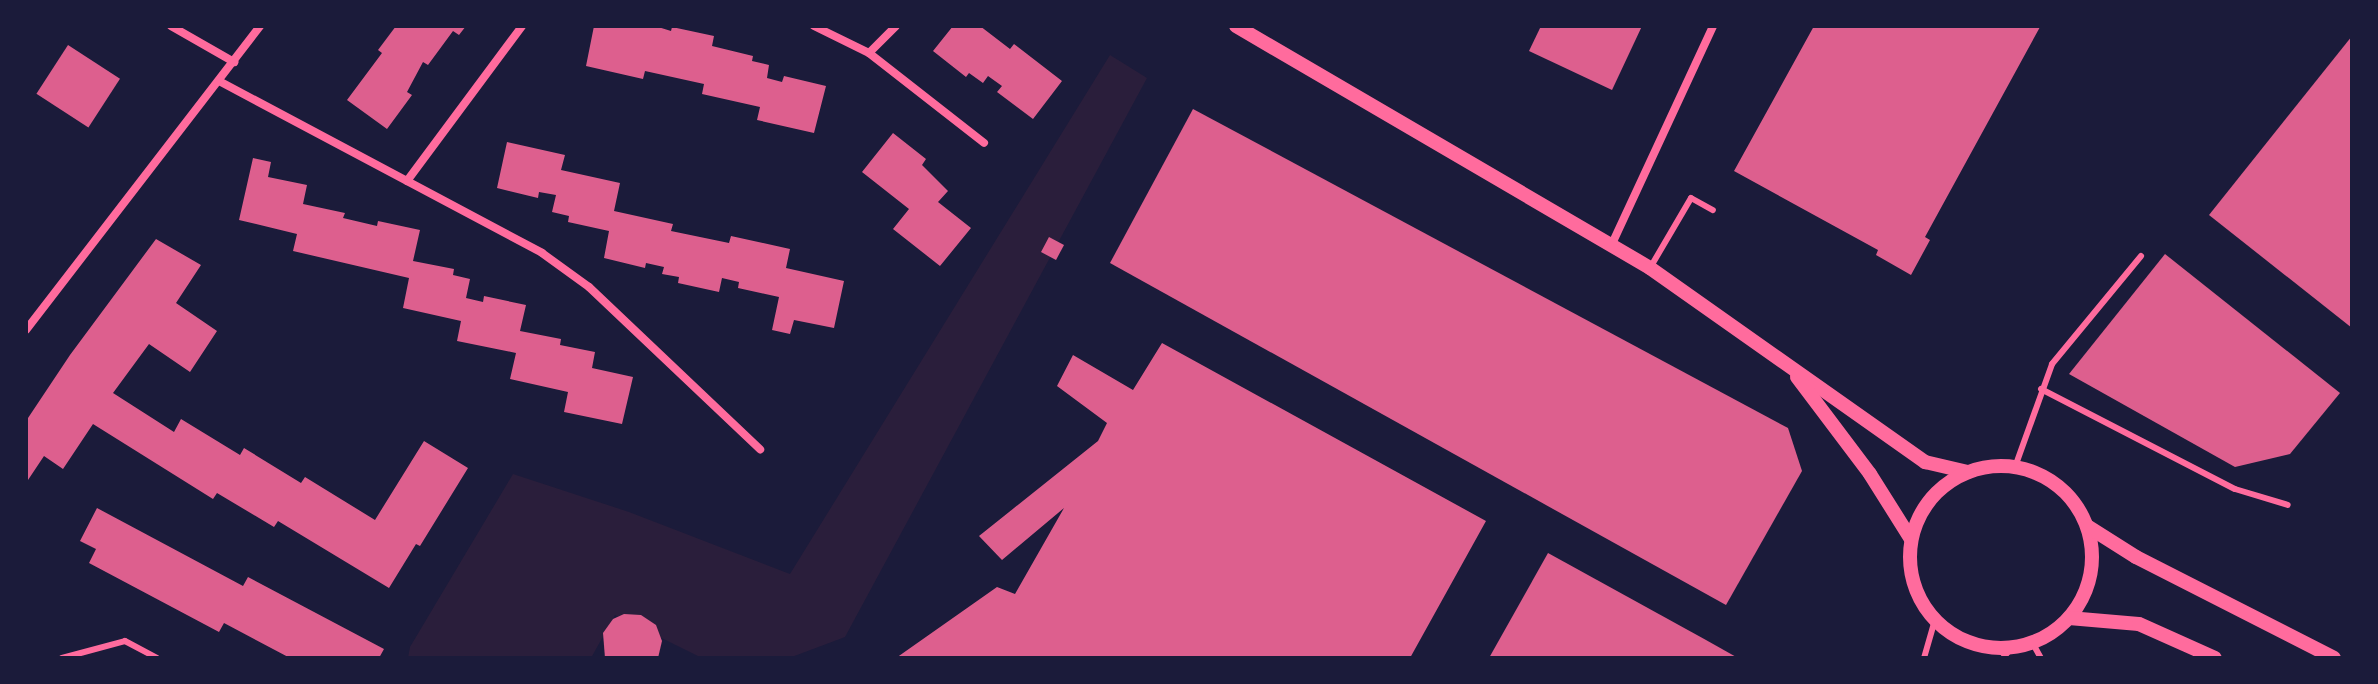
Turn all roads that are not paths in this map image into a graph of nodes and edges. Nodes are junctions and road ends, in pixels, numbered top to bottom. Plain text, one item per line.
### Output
1 (171, 26) edge
2 (260, 26) edge
3 (522, 26) edge
4 (814, 26) edge
5 (896, 26) edge
6 (1236, 26) edge
7 (1713, 26) edge
8 (869, 53) junction
9 (234, 62) junction
10 (219, 81) junction
11 (984, 143) dead end
12 (407, 181) junction
13 (1713, 210) dead end
14 (1611, 246) junction
15 (2141, 256) dead end
16 (1650, 268) junction
17 (26, 330) edge
18 (1790, 368) junction
19 (2041, 389) junction
20 (760, 449) dead end
21 (2015, 467) junction
22 (1968, 472) junction
23 (2288, 505) dead end
24 (2087, 526) junction
25 (1911, 539) junction
26 (2069, 618) junction
27 (1935, 620) junction
28 (2032, 642) junction
29 (2007, 653) edge
30 (62, 658) edge
31 (157, 658) edge
32 (1924, 658) edge
33 (2041, 658) edge
34 (2215, 658) edge
35 (2334, 658) edge

1 - 9 street
2 - 9 street
3 - 12 street
4 - 8 street
5 - 8 street
6 - 14 street
7 - 14 street
8 - 11 street
9 - 10 street
10 - 12 street
10 - 17 street
12 - 20 street
13 - 16 lane
14 - 16 street
15 - 19 lane
16 - 18 street
18 - 22 street
18 - 25 street
19 - 21 lane
19 - 23 lane
21 - 22 street
21 - 24 street
22 - 25 street
24 - 26 street
24 - 35 street
25 - 27 street
26 - 28 street
26 - 34 street
27 - 29 street
27 - 32 lane
28 - 29 street
28 - 33 lane
30 - 31 lane

